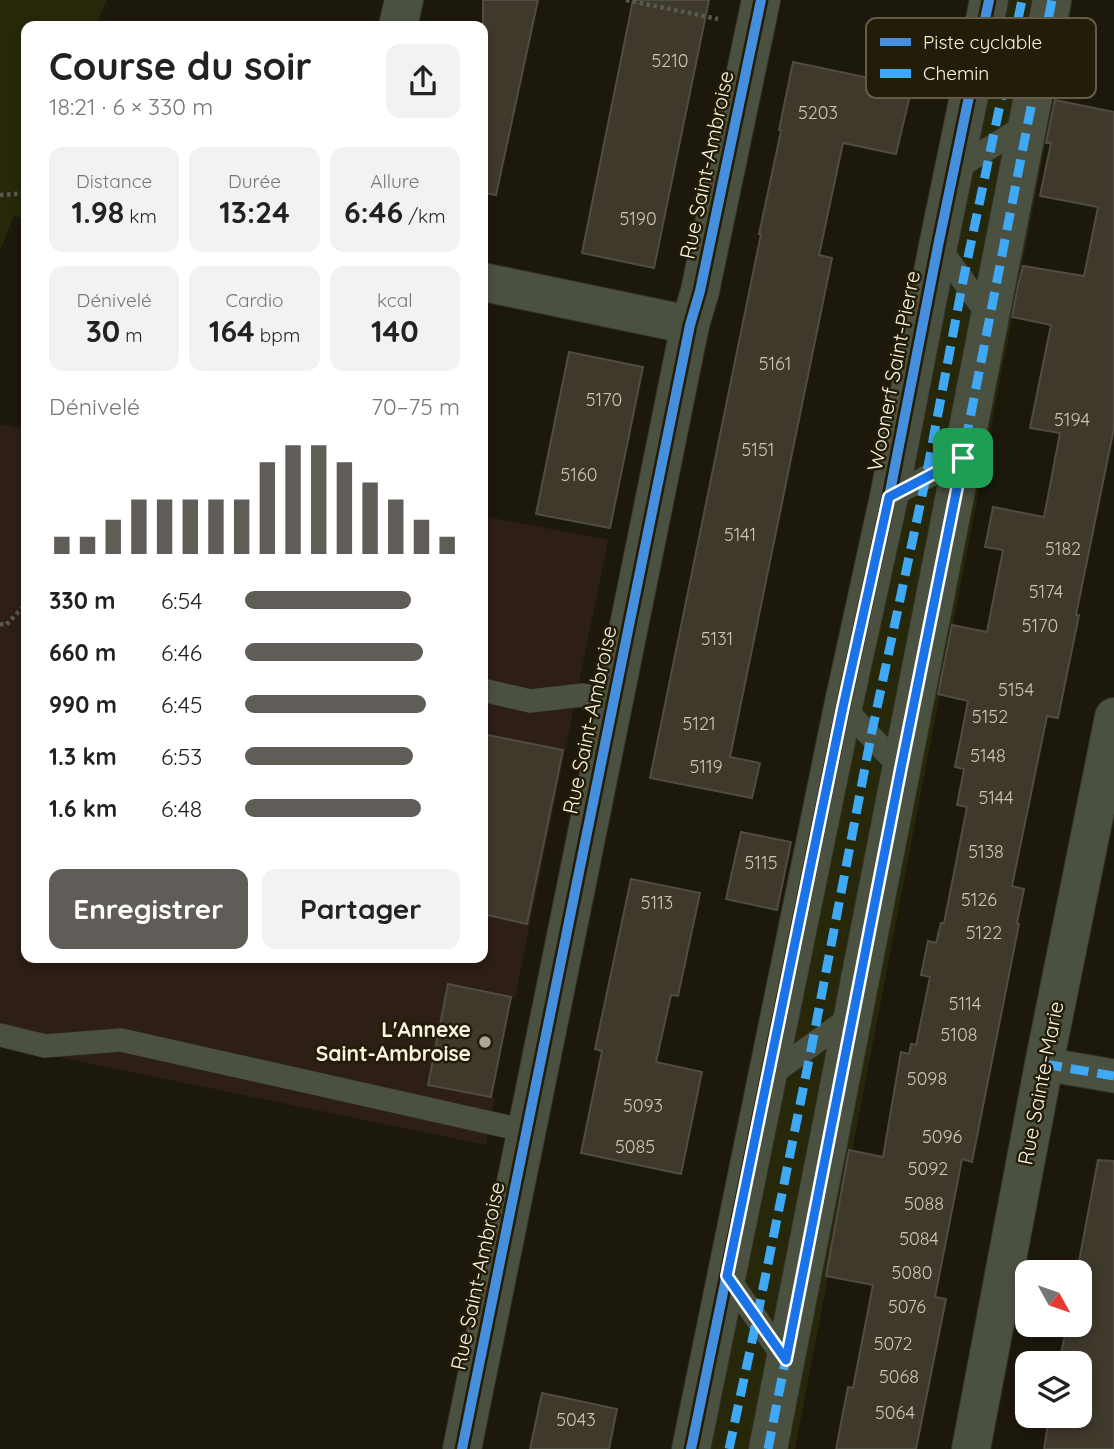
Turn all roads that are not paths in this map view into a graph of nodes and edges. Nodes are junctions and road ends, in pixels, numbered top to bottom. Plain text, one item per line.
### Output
1 (404, 0) edge
2 (761, 0) edge
3 (989, 0) edge
4 (985, 18) edge
5 (399, 21) edge
6 (969, 98) edge
7 (1033, 98) edge
8 (1028, 124) junction
9 (954, 170) junction
10 (938, 246) junction
11 (488, 283) edge
12 (991, 319) junction
13 (690, 325) junction
14 (963, 458) junction
15 (889, 497) junction
16 (488, 691) edge
17 (614, 701) junction
18 (843, 707) junction
19 (1114, 717) edge
20 (901, 768) junction
21 (853, 1015) junction
22 (0, 1035) edge
23 (1044, 1063) junction
24 (1114, 1076) edge
25 (768, 1077) junction
26 (527, 1131) junction
27 (727, 1276) junction
28 (786, 1360) junction
29 (767, 1448) edge
30 (462, 1449) edge
31 (691, 1449) edge
32 (971, 1449) edge

1 - 5 street
2 - 13 street, Rue Saint-Ambroise
3 - 4 street, Woonerf Saint-Pierre
6 - 9 street, Woonerf Saint-Pierre
7 - 8 street
8 - 9 lane
8 - 12 street
9 - 10 street, Woonerf Saint-Pierre
10 - 12 lane
10 - 15 street, Woonerf Saint-Pierre
11 - 13 street
12 - 14 street
13 - 17 street, Rue Saint-Ambroise
14 - 15 lane
14 - 20 street
15 - 18 street, Woonerf Saint-Pierre
16 - 17 lane
17 - 26 street, Rue Saint-Ambroise
18 - 20 lane
18 - 25 street, Woonerf Saint-Pierre
19 - 23 street, Rue Sainte-Marie
20 - 21 street
21 - 25 lane
21 - 28 street
22 - 26 lane
23 - 24 street
23 - 32 street, Rue Sainte-Marie
25 - 27 street, Woonerf Saint-Pierre
26 - 30 street, Rue Saint-Ambroise
27 - 28 lane
27 - 31 street, Woonerf Saint-Pierre
28 - 29 street

